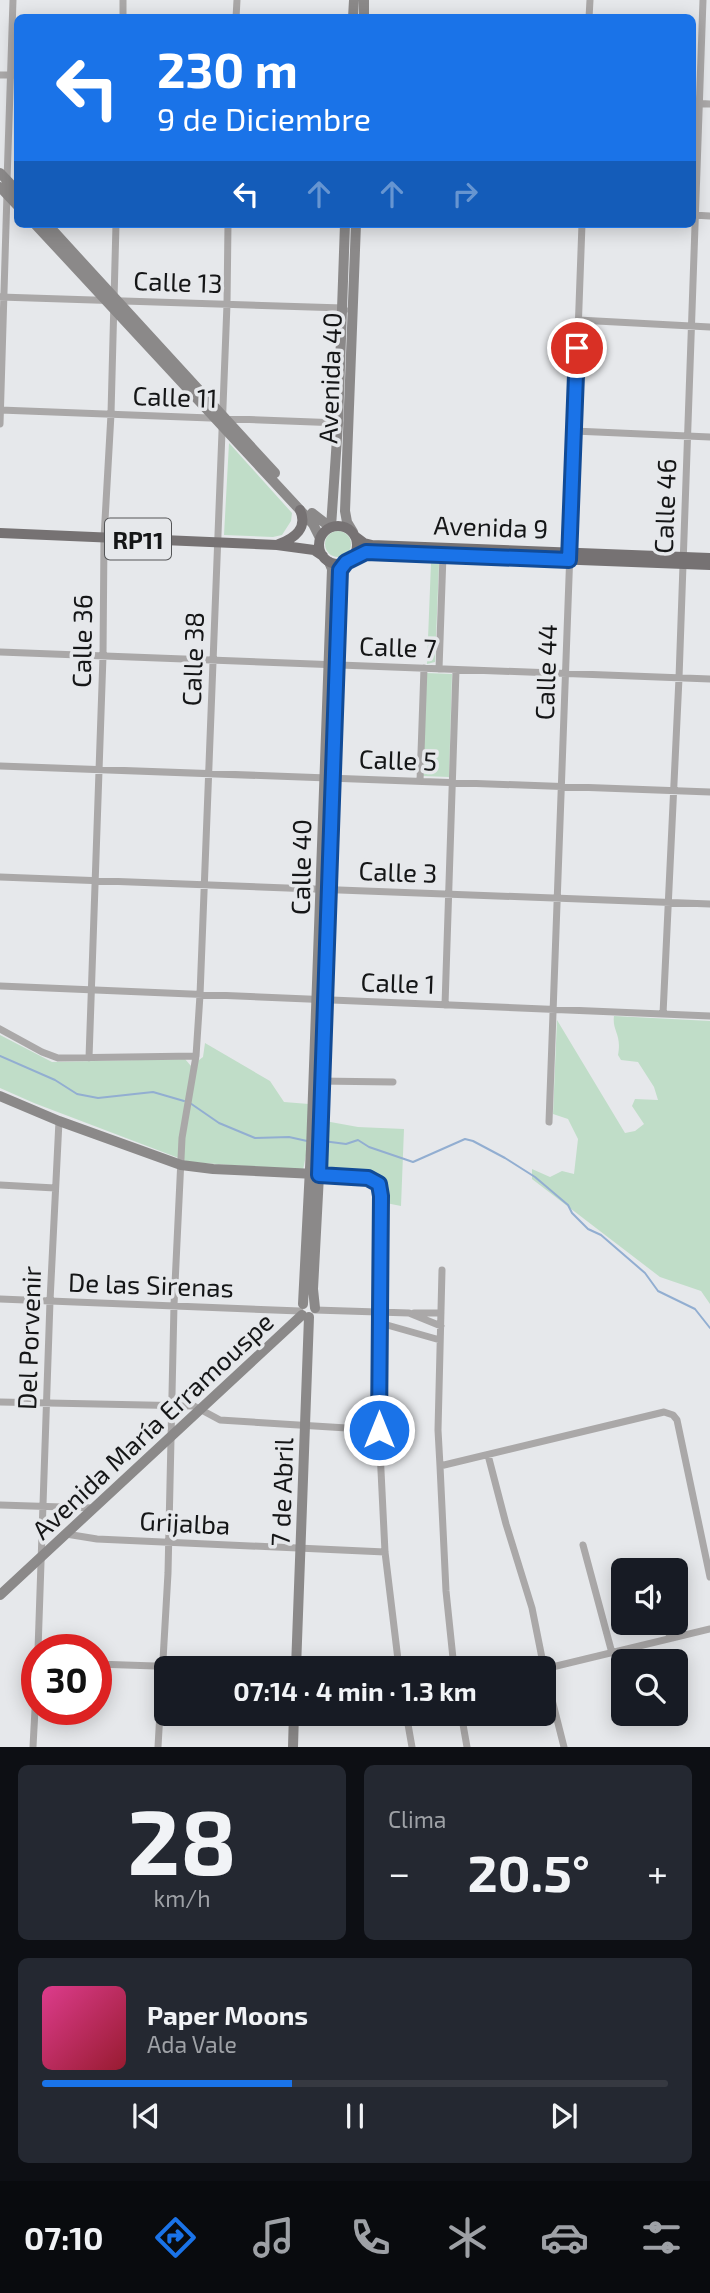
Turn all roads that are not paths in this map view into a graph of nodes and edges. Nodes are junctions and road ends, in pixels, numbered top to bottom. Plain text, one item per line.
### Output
1 (13, 0) edge
2 (703, 0) edge
3 (0, 75) edge
4 (14, 75) edge
5 (696, 103) edge
6 (710, 104) edge
7 (8, 185) edge
8 (38, 228) edge
9 (50, 228) edge
10 (116, 228) edge
11 (228, 228) edge
12 (345, 228) edge
13 (356, 228) edge
14 (582, 228) edge
15 (694, 228) edge
16 (3, 297) edge
17 (114, 302) junction
18 (227, 304) junction
19 (342, 308) junction
20 (352, 316) junction
21 (578, 320) junction
22 (691, 326) junction
23 (710, 327) edge
24 (1, 410) edge
25 (111, 414) junction
26 (221, 419) junction
27 (343, 423) junction
28 (0, 424) edge
29 (574, 430) junction
30 (687, 436) junction
31 (710, 437) edge
32 (300, 510) junction
33 (331, 527) junction
34 (0, 533) edge
35 (354, 534) junction
36 (104, 538) junction
37 (320, 539) junction
38 (216, 542) junction
39 (277, 545) junction
40 (443, 555) junction
41 (570, 556) junction
42 (710, 558) edge
43 (326, 559) junction
44 (349, 560) junction
45 (683, 560) junction
46 (710, 565) edge
47 (0, 652) edge
48 (103, 656) junction
49 (213, 661) junction
50 (332, 665) junction
51 (424, 668) junction
52 (439, 669) junction
53 (456, 670) junction
54 (567, 674) junction
55 (679, 678) junction
56 (710, 680) edge
57 (0, 766) edge
58 (99, 769) junction
59 (210, 774) junction
60 (328, 778) junction
61 (419, 781) junction
62 (453, 782) junction
63 (562, 786) junction
64 (673, 790) junction
65 (710, 792) edge
66 (0, 877) edge
67 (95, 880) junction
68 (205, 885) junction
69 (325, 889) junction
70 (449, 894) junction
71 (558, 898) junction
72 (668, 902) junction
73 (710, 904) edge
74 (0, 986) edge
75 (91, 990) junction
76 (200, 995) junction
77 (321, 1000) junction
78 (445, 1005) junction
79 (554, 1010) junction
80 (663, 1014) junction
81 (710, 1016) edge
82 (0, 1029) edge
83 (196, 1056) junction
84 (89, 1058) junction
85 (318, 1081) junction
86 (393, 1082) dead end
87 (0, 1096) edge
88 (59, 1121) junction
89 (549, 1122) dead end
90 (316, 1150) joint
91 (181, 1165) junction
92 (314, 1174) junction
93 (0, 1185) edge
94 (55, 1188) junction
95 (442, 1270) dead end
96 (0, 1299) edge
97 (50, 1301) junction
98 (174, 1306) junction
99 (307, 1311) junction
100 (380, 1312) junction
101 (441, 1313) junction
102 (413, 1314) junction
103 (380, 1323) junction
104 (441, 1326) junction
105 (440, 1340) junction
106 (0, 1402) edge
107 (48, 1404) junction
108 (171, 1407) junction
109 (202, 1409) junction
110 (305, 1425) junction
111 (379, 1430) junction
112 (171, 1439) junction
113 (488, 1455) junction
114 (440, 1466) junction
115 (0, 1506) edge
116 (44, 1508) junction
117 (95, 1508) junction
118 (66, 1534) junction
119 (169, 1543) junction
120 (583, 1545) dead end
121 (300, 1549) junction
122 (385, 1552) junction
123 (41, 1557) junction
124 (710, 1577) edge
125 (0, 1595) edge
126 (710, 1629) edge
127 (39, 1634) edge
128 (669, 1635) edge
129 (670, 1638) junction
130 (611, 1649) edge
131 (627, 1649) edge
132 (611, 1653) edge
133 (163, 1656) edge
134 (296, 1656) edge
135 (398, 1656) edge
136 (453, 1656) edge
137 (542, 1656) edge
138 (112, 1664) edge
139 (154, 1665) edge
140 (556, 1666) edge
141 (556, 1716) edge
142 (34, 1725) edge
143 (159, 1726) edge
144 (294, 1726) edge
145 (408, 1726) edge
146 (463, 1726) edge
147 (33, 1747) edge
148 (158, 1747) edge
149 (293, 1747) edge
150 (412, 1747) edge
151 (467, 1747) edge
152 (564, 1747) edge

1 - 4 street
2 - 5 street, Calle 46
3 - 4 street
4 - 7 street
5 - 6 street
7 - 16 street
8 - 17 main road
9 - 17 main road
10 - 17 street, Calle 36
11 - 18 street, Calle 38
12 - 19 main road, Avenida 40
13 - 20 main road, Avenida 40
14 - 21 street, Calle 44
15 - 22 street, Calle 46
16 - 17 street, Calle 13
16 - 24 street
17 - 18 street, Calle 13
17 - 25 street, Calle 36
17 - 26 main road
18 - 19 street, Calle 13
18 - 26 street, Calle 38
19 - 20 street
19 - 27 main road, Avenida 40
20 - 27 main road, Avenida 40
21 - 22 street
21 - 29 street, Calle 44
22 - 23 street
22 - 30 street, Calle 46
24 - 25 street, Calle 11
24 - 28 street
25 - 26 street, Calle 11
25 - 36 street, Calle 36
26 - 27 street, Calle 11
26 - 32 main road
26 - 33 main road
26 - 38 street, Calle 38
27 - 33 main road, Avenida 40
27 - 35 main road, Avenida 40
29 - 30 street
29 - 41 street, Calle 44
30 - 31 street
30 - 45 street, Calle 46
32 - 37 main road
32 - 39 main road
33 - 35 main road
33 - 37 main road
34 - 36 main road, RP11
35 - 41 main road, Avenida 9
35 - 44 main road
36 - 38 main road, RP11
36 - 48 street, Calle 36
37 - 39 main road, RP11
37 - 43 main road
38 - 39 main road, RP11
38 - 49 street, Calle 38
39 - 43 main road, RP11
40 - 41 main road, Avenida 9
40 - 44 main road, Avenida 9
40 - 52 street
41 - 45 main road, Avenida 9
41 - 54 street, Calle 44
42 - 45 main road, Avenida 9
43 - 44 main road, RP11
43 - 50 main road, Calle 40
44 - 50 main road, Calle 40
45 - 46 main road, Avenida 9
45 - 55 street, Calle 46
47 - 48 street, Calle 7
48 - 49 street, Calle 7
48 - 58 street, Calle 36
49 - 50 street, Calle 7
49 - 59 street, Calle 38
50 - 51 street, Calle 7
50 - 60 main road, Calle 40
51 - 52 street, Calle 7
51 - 61 street
52 - 53 street, Calle 7
53 - 54 street, Calle 7
53 - 62 street
54 - 55 street, Calle 7
54 - 63 street, Calle 44
55 - 56 street, Calle 7
55 - 64 street, Calle 46
57 - 58 street, Calle 5
58 - 59 street, Calle 5
58 - 67 street, Calle 36
59 - 60 street, Calle 5
59 - 68 street, Calle 38
60 - 61 street, Calle 5
60 - 69 main road, Calle 40
61 - 62 street, Calle 5
62 - 63 street, Calle 5
62 - 70 street
63 - 64 street, Calle 5
63 - 71 street, Calle 44
64 - 65 street, Calle 5
64 - 72 street, Calle 46
66 - 67 street, Calle 3
67 - 68 street, Calle 3
67 - 75 street, Calle 36
68 - 69 street, Calle 3
68 - 76 street, Calle 38
69 - 70 street, Calle 3
69 - 77 main road, Calle 40
70 - 71 street, Calle 3
70 - 78 street
71 - 72 street, Calle 3
71 - 79 street, Calle 44
72 - 73 street, Calle 3
72 - 80 street, Calle 46
74 - 75 street, Calle 1
75 - 76 street, Calle 1
75 - 84 street, Calle 36
76 - 77 street, Calle 1
76 - 83 street, Calle 38
77 - 78 street, Calle 1
77 - 85 main road, Calle 40
78 - 79 street, Calle 1
79 - 80 street, Calle 1
79 - 89 street, Calle 44
80 - 81 street, Calle 1
82 - 84 street
83 - 84 street
83 - 91 street, Calle 38
85 - 86 street
85 - 90 main road, Calle 40
87 - 88 main road
88 - 91 main road
88 - 94 street, Del Porvenir
90 - 92 main road, 7 de Abril
91 - 92 main road
91 - 98 street, Calle 38
92 - 99 main road, 7 de Abril
92 - 100 street
93 - 94 street
94 - 97 street, Del Porvenir
95 - 101 street
96 - 97 street, De las Sirenas
97 - 98 street, De las Sirenas
97 - 107 street, Del Porvenir
98 - 99 street, De las Sirenas
98 - 108 street, Calle 38
99 - 100 street, De las Sirenas
99 - 109 main road, Avenida María Erramouspe
99 - 110 main road, 7 de Abril
100 - 102 street, De las Sirenas
100 - 103 street
101 - 102 street
101 - 104 street
102 - 104 street, De las Sirenas
103 - 105 street
103 - 111 street
104 - 105 street
105 - 114 street
106 - 107 street
107 - 108 street
107 - 116 street, Del Porvenir
108 - 109 street
108 - 112 street, Calle 38
109 - 110 street
109 - 112 main road, Avenida María Erramouspe
110 - 111 street
110 - 121 main road, 7 de Abril
111 - 122 street
112 - 117 main road, Avenida María Erramouspe
112 - 119 street, Calle 38
113 - 114 street
113 - 124 street
113 - 137 street
114 - 136 street
115 - 116 street
116 - 117 street
116 - 123 street, Del Porvenir
117 - 118 main road, Avenida María Erramouspe
118 - 119 street, Grijalba
118 - 123 main road, Avenida María Erramouspe
119 - 121 street, Grijalba
119 - 133 street, Calle 38
120 - 130 street
121 - 122 street, Grijalba
121 - 134 main road, 7 de Abril
122 - 135 street
123 - 125 main road, Avenida María Erramouspe
123 - 127 street, Del Porvenir
126 - 129 street
128 - 129 street
129 - 131 street
132 - 140 street
138 - 139 street
141 - 152 street
142 - 147 street
143 - 148 street, Calle 38
144 - 149 main road
145 - 150 street
146 - 151 street

